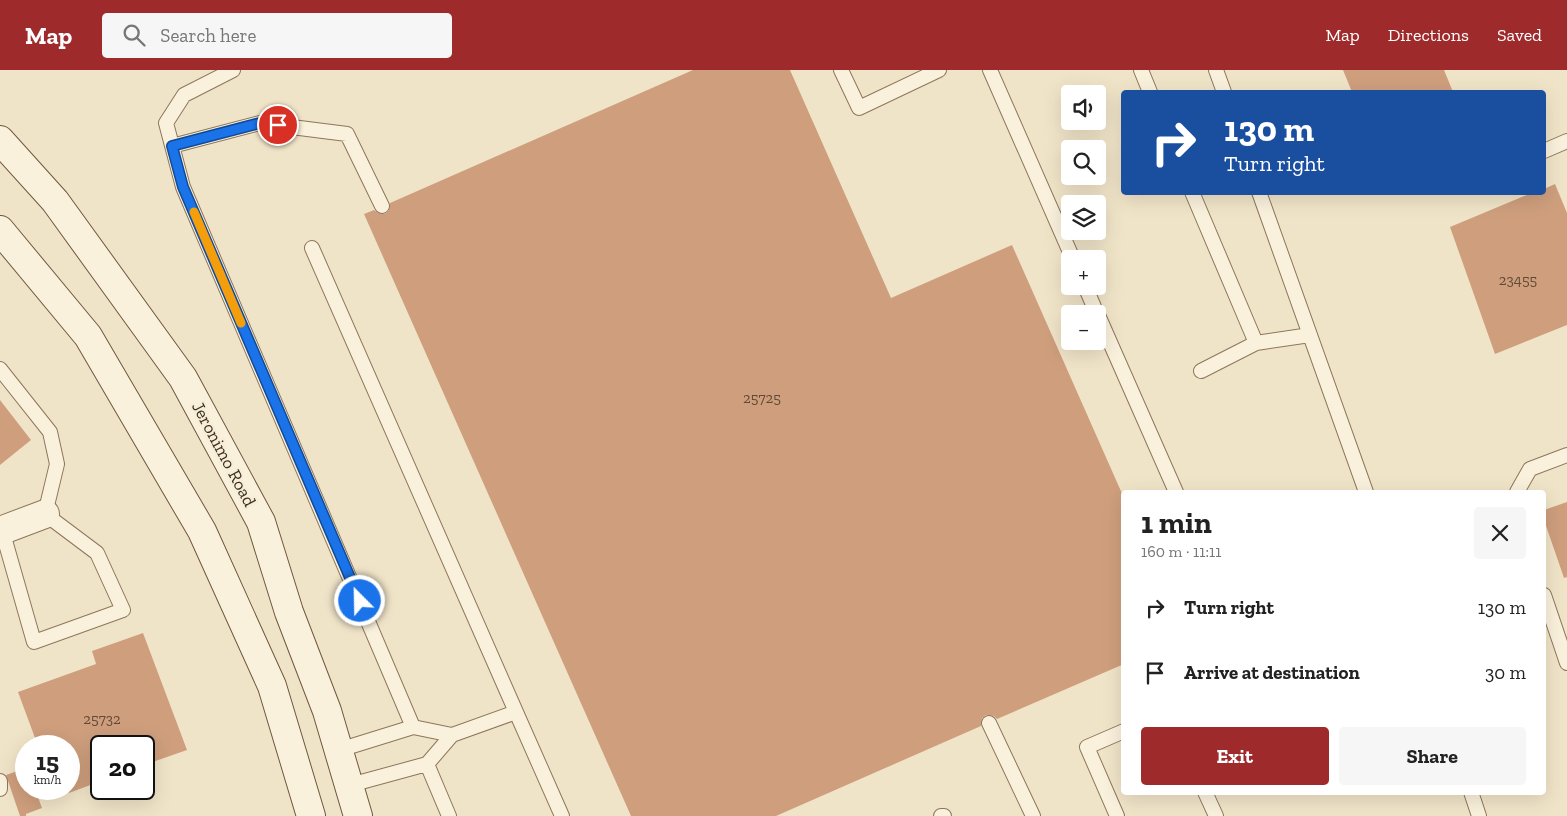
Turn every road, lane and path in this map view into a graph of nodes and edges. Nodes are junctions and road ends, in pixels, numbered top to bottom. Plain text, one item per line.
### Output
1 (233, 70) edge
2 (841, 70) edge
3 (939, 70) edge
4 (990, 70) edge
5 (1141, 70) edge
6 (1216, 70) edge
7 (1149, 90) edge
8 (1223, 90) edge
9 (0, 140) edge
10 (1567, 141) edge
11 (172, 146) junction
12 (1546, 150) edge
13 (1193, 195) edge
14 (1260, 195) edge
15 (382, 206) dead end
16 (0, 230) edge
17 (312, 248) dead end
18 (1069, 250) edge
19 (1106, 334) edge
20 (1310, 335) junction
21 (1256, 343) junction
22 (0, 369) edge
23 (1201, 371) dead end
24 (1567, 455) edge
25 (1175, 490) edge
26 (1365, 490) edge
27 (1518, 490) edge
28 (45, 514) junction
29 (1, 531) edge
30 (1546, 602) edge
31 (1567, 663) edge
32 (516, 712) junction
33 (989, 723) dead end
34 (413, 727) junction
35 (1121, 731) edge
36 (452, 735) junction
37 (339, 750) junction
38 (427, 764) junction
39 (0, 781) edge
40 (350, 785) junction
41 (0, 789) edge
42 (1206, 795) edge
43 (1472, 795) edge
44 (311, 816) edge
45 (358, 816) edge
46 (449, 816) edge
47 (562, 816) edge
48 (1033, 816) edge
49 (1117, 816) edge
50 (1216, 816) edge
51 (1478, 816) edge

1 - 11 lane
2 - 3 lane
4 - 18 lane
5 - 7 lane
6 - 8 lane
9 - 37 main road, Jeronimo Road
10 - 12 lane
11 - 15 lane
11 - 34 lane
13 - 21 lane
14 - 20 lane
16 - 44 main road
17 - 32 lane
19 - 25 lane
20 - 21 lane
20 - 26 lane
21 - 23 lane
22 - 28 lane
24 - 27 lane
28 - 29 main road
28 - 29 lane
30 - 31 lane
32 - 36 lane
32 - 47 lane
33 - 48 lane
34 - 36 lane
34 - 37 lane
35 - 49 lane
36 - 38 lane
37 - 40 main road, Jeronimo Road
38 - 40 lane
38 - 46 lane
39 - 41 lane
40 - 45 main road, Jeronimo Road
42 - 50 lane
43 - 51 lane

